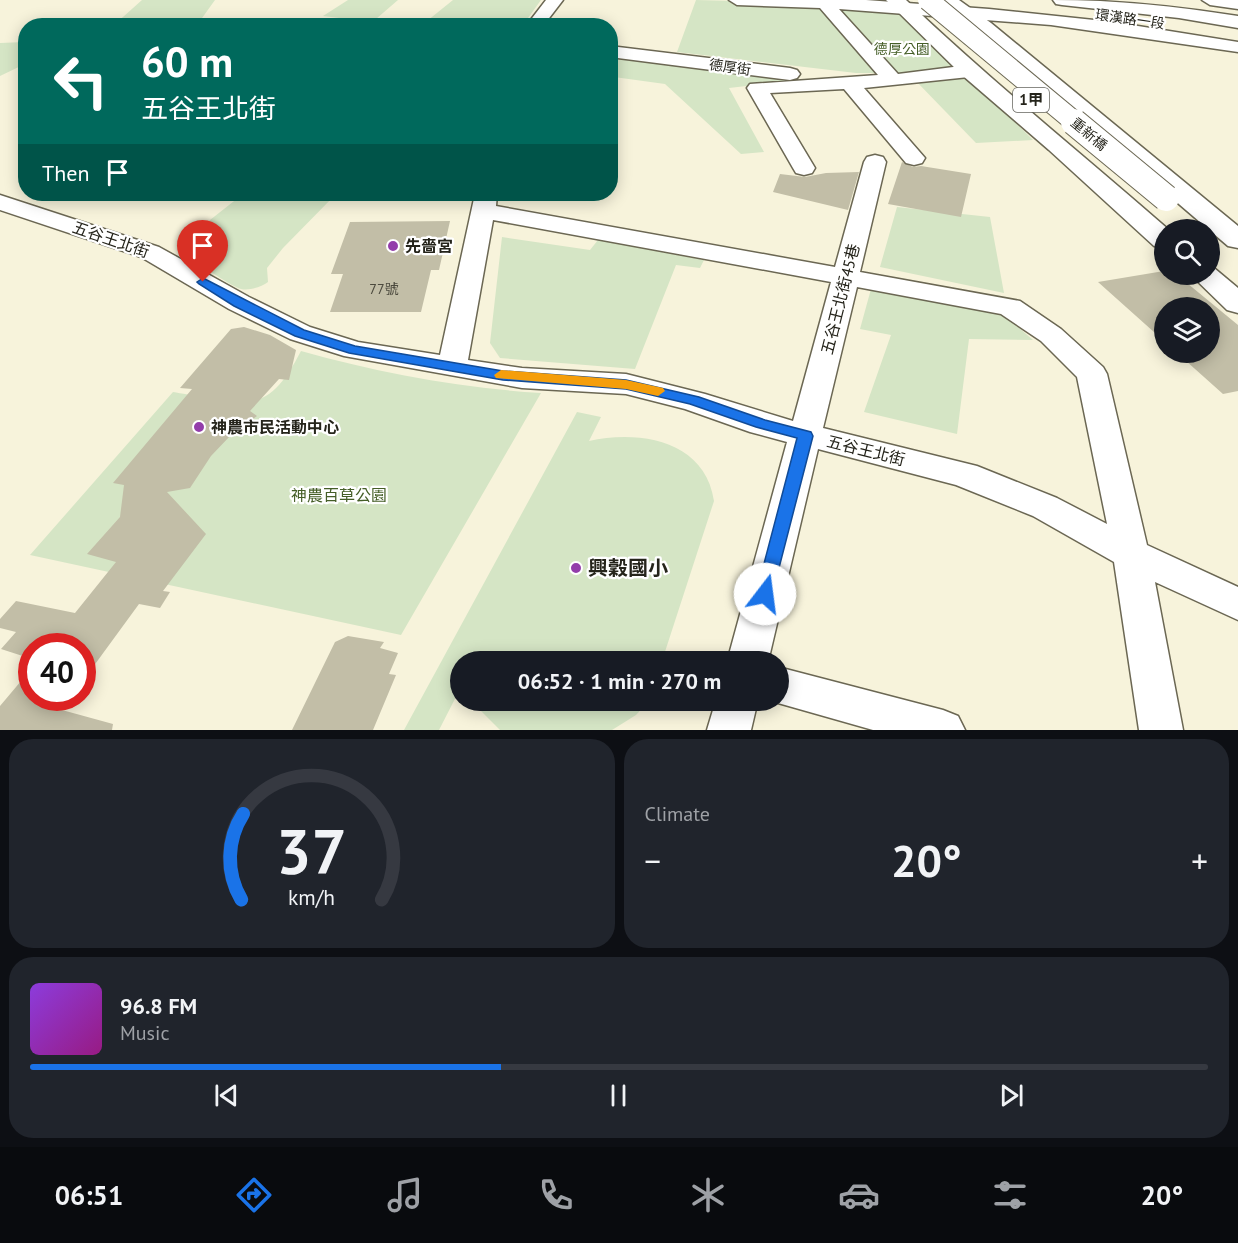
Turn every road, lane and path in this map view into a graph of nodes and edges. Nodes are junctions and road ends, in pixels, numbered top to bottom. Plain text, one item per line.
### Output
1 (555, 0) edge
2 (737, 0) edge
3 (1062, 0) edge
4 (1130, 0) edge
5 (1210, 0) edge
6 (823, 1) edge
7 (907, 1) edge
8 (947, 4) edge
9 (1238, 4) edge
10 (1182, 9) junction
11 (1238, 12) edge
12 (540, 18) edge
13 (1238, 22) edge
14 (1238, 36) edge
15 (1238, 47) edge
16 (618, 52) edge
17 (969, 71) junction
18 (893, 80) junction
19 (849, 82) junction
20 (914, 158) dead end
21 (875, 162) dead end
22 (804, 168) dead end
23 (1157, 199) junction
24 (0, 202) edge
25 (485, 202) edge
26 (1172, 219) edge
27 (1198, 219) edge
28 (1206, 219) edge
29 (1220, 230) edge
30 (1154, 231) edge
31 (1220, 232) edge
32 (1238, 240) edge
33 (1238, 258) edge
34 (1220, 263) edge
35 (846, 278) junction
36 (1238, 279) edge
37 (1216, 285) edge
38 (1238, 304) edge
39 (452, 367) junction
40 (806, 436) junction
41 (1131, 554) junction
42 (1238, 604) edge
43 (750, 651) edge
44 (789, 688) edge
45 (734, 711) edge
46 (729, 730) edge
47 (943, 730) edge
48 (1161, 730) edge

1 - 12 street
2 - 6 street
3 - 10 main road
4 - 10 main road
5 - 9 street
6 - 7 street
6 - 18 street
7 - 8 street
7 - 17 main road
7 - 23 main road, 重新橋 / 1甲
8 - 14 street, 環漢路一段
8 - 15 street, 環漢路一段
8 - 23 main road, 重新橋 / 1甲, bridge
8 - 28 main road
10 - 11 main road
10 - 13 main road
16 - 19 street, 德厚街
17 - 18 street
17 - 30 main road
18 - 19 street
19 - 20 street
19 - 22 street
21 - 35 street, 五谷王北街45巷
23 - 26 main road, 1甲
23 - 27 main road, 1甲
24 - 39 street, 五谷王北街
25 - 35 street
25 - 39 street
29 - 32 main road
31 - 33 main road, 1甲
34 - 36 main road
35 - 40 street, 五谷王北街45巷
35 - 41 street
37 - 38 main road
39 - 40 street, 五谷王北街
40 - 41 street, 五谷王北街
40 - 43 street, 五谷王北街45巷
41 - 42 street, 五谷王北街
41 - 48 street
44 - 47 street
45 - 46 street

